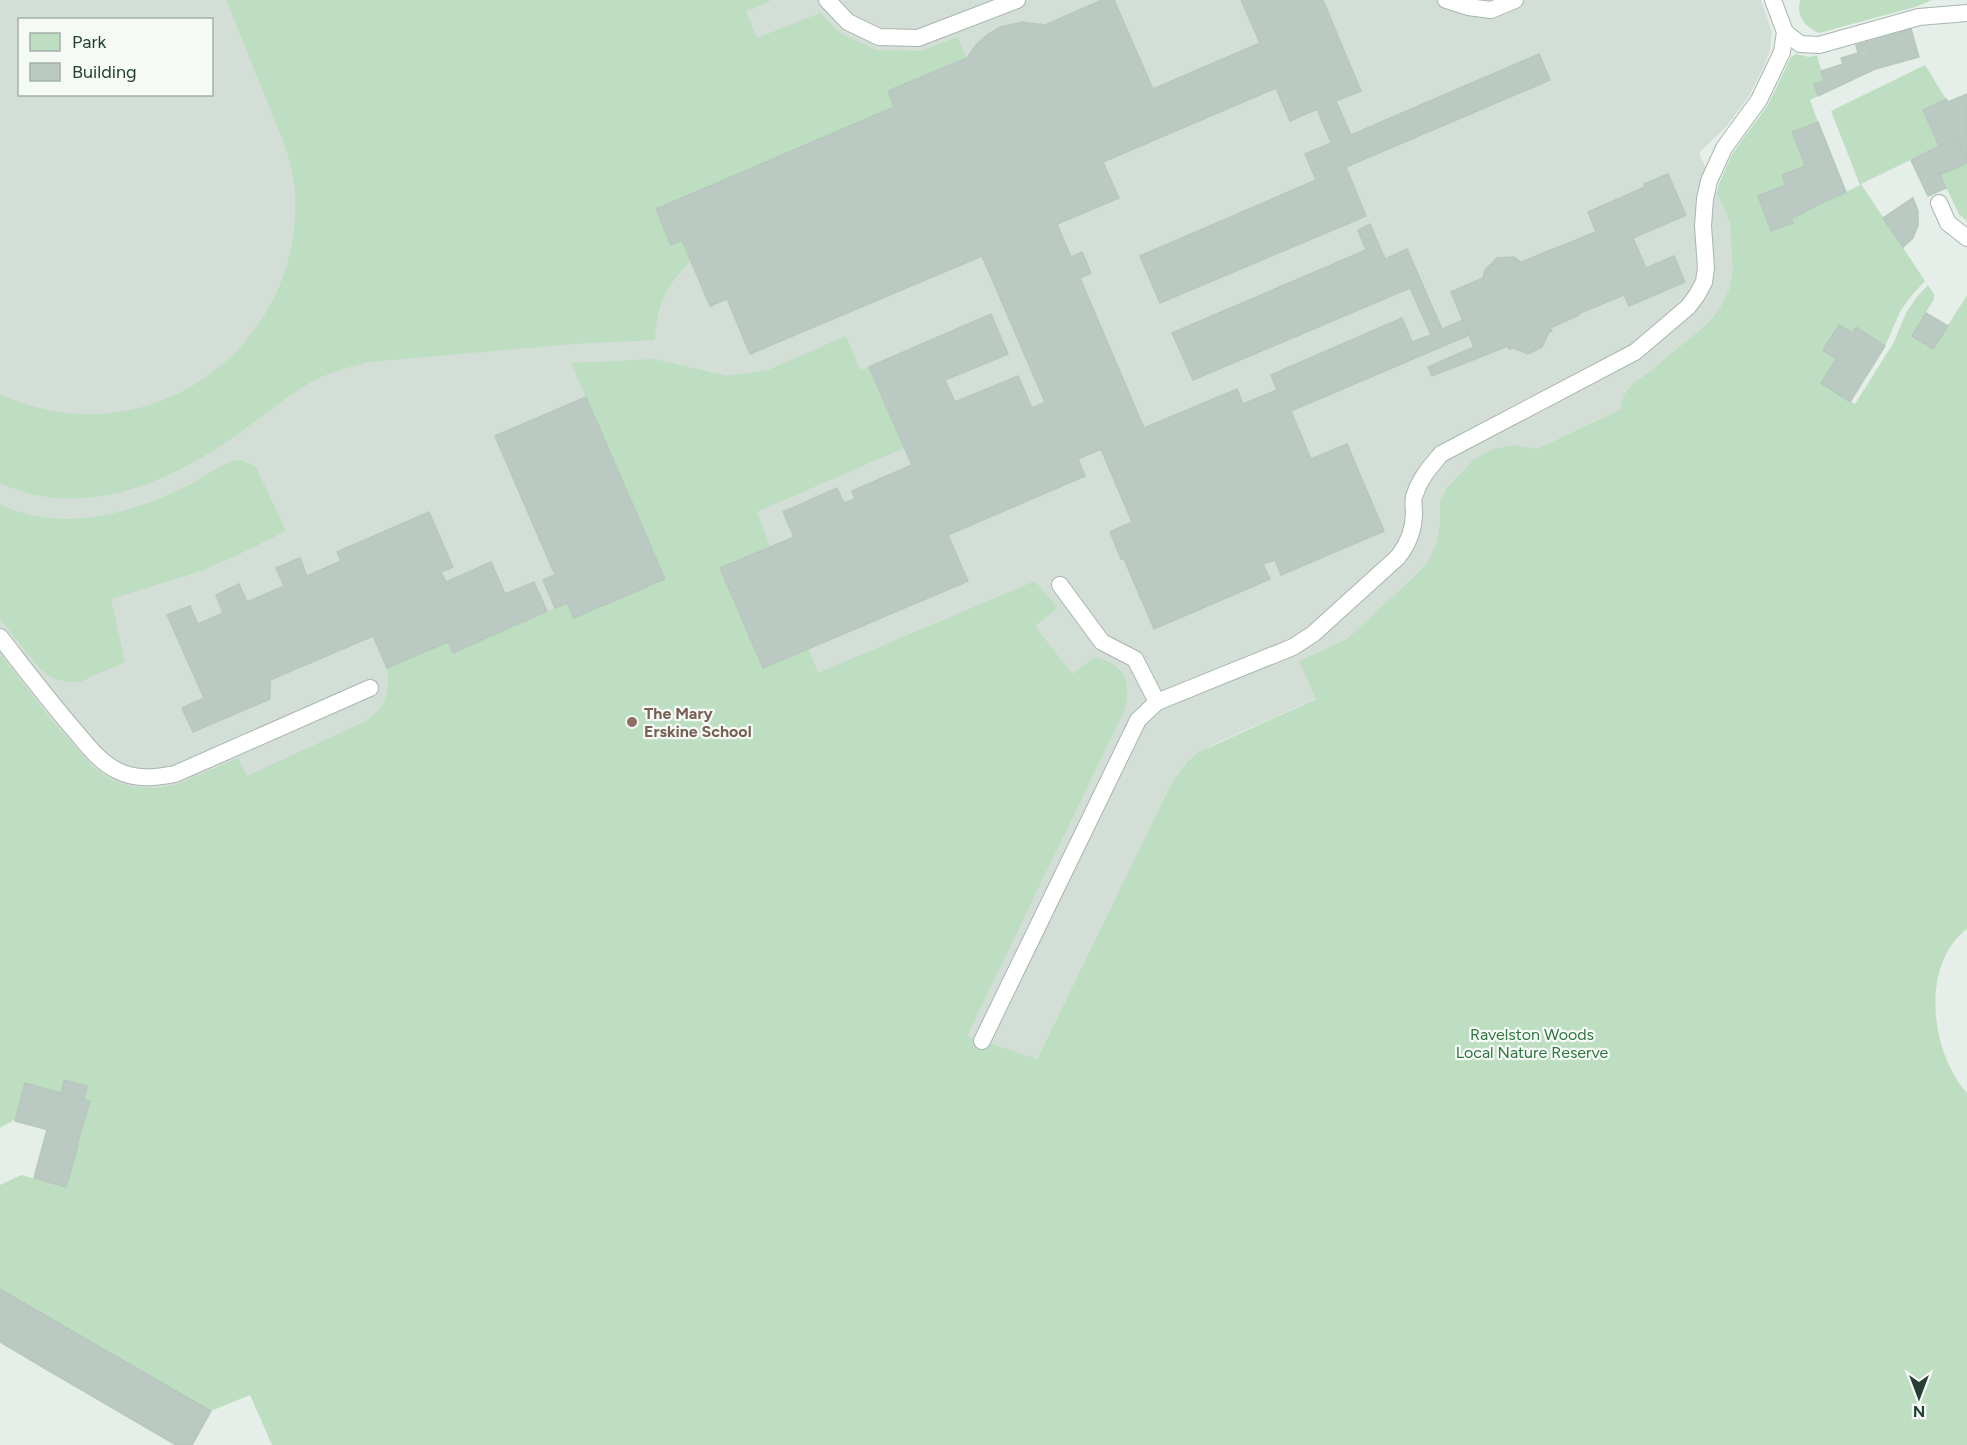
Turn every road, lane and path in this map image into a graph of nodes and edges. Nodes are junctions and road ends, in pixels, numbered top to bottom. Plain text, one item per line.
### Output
1 (827, 0) edge
2 (1017, 0) edge
3 (1446, 0) edge
4 (1515, 0) edge
5 (1773, 0) edge
6 (1967, 13) edge
7 (1785, 32) junction
8 (1939, 203) dead end
9 (1967, 238) edge
10 (1060, 585) dead end
11 (0, 637) edge
12 (370, 688) dead end
13 (1157, 702) junction
14 (982, 1041) dead end

1 - 2 lane
3 - 4 lane
5 - 7 lane
6 - 7 lane
7 - 13 lane
8 - 9 lane
10 - 13 lane
11 - 12 lane
13 - 14 lane

